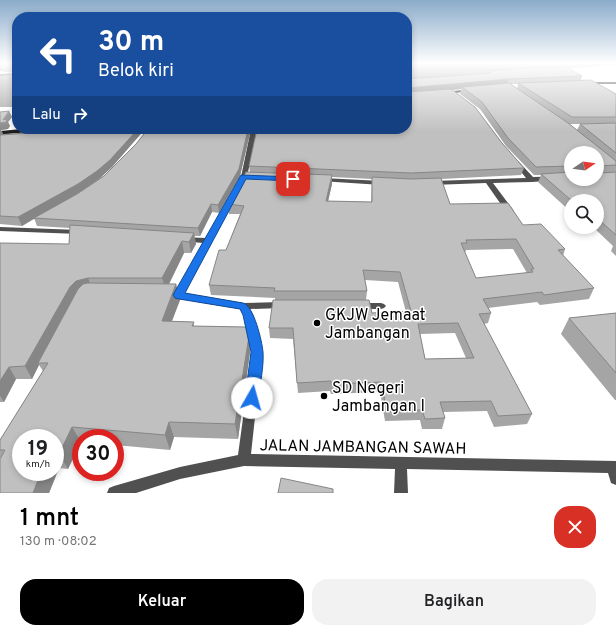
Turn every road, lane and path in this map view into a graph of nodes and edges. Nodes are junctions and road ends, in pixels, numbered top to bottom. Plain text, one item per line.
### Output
1 (474, 90) edge
2 (452, 92) junction
3 (437, 94) edge
4 (459, 97) edge
5 (12, 132) edge
6 (0, 133) edge
7 (253, 134) edge
8 (511, 156) edge
9 (564, 178) edge
10 (317, 180) edge
11 (532, 180) junction
12 (488, 181) junction
13 (386, 183) edge
14 (425, 183) edge
15 (514, 216) edge
16 (36, 222) edge
17 (23, 229) junction
18 (0, 230) edge
19 (84, 233) edge
20 (177, 239) edge
21 (208, 241) junction
22 (156, 294) edge
23 (179, 295) junction
24 (289, 305) edge
25 (243, 306) junction
26 (350, 306) edge
27 (381, 306) dead end
28 (244, 460) junction
29 (401, 464) junction
30 (615, 471) edge
31 (114, 493) edge
32 (401, 493) edge

1 - 2 main road
2 - 3 main road
2 - 4 street
5 - 6 main road
7 - 21 street
8 - 11 street
9 - 11 street
10 - 13 street
11 - 12 street
12 - 14 street
12 - 15 street
16 - 17 street
17 - 18 street
17 - 19 street
20 - 21 street
21 - 23 street
22 - 23 street
23 - 25 street
24 - 25 street
25 - 28 street
26 - 27 street
28 - 29 street, JALAN JAMBANGAN SAWAH
28 - 31 street, JALAN JAMBANGAN SAWAH
29 - 30 street, JALAN JAMBANGAN SAWAH
29 - 32 street

